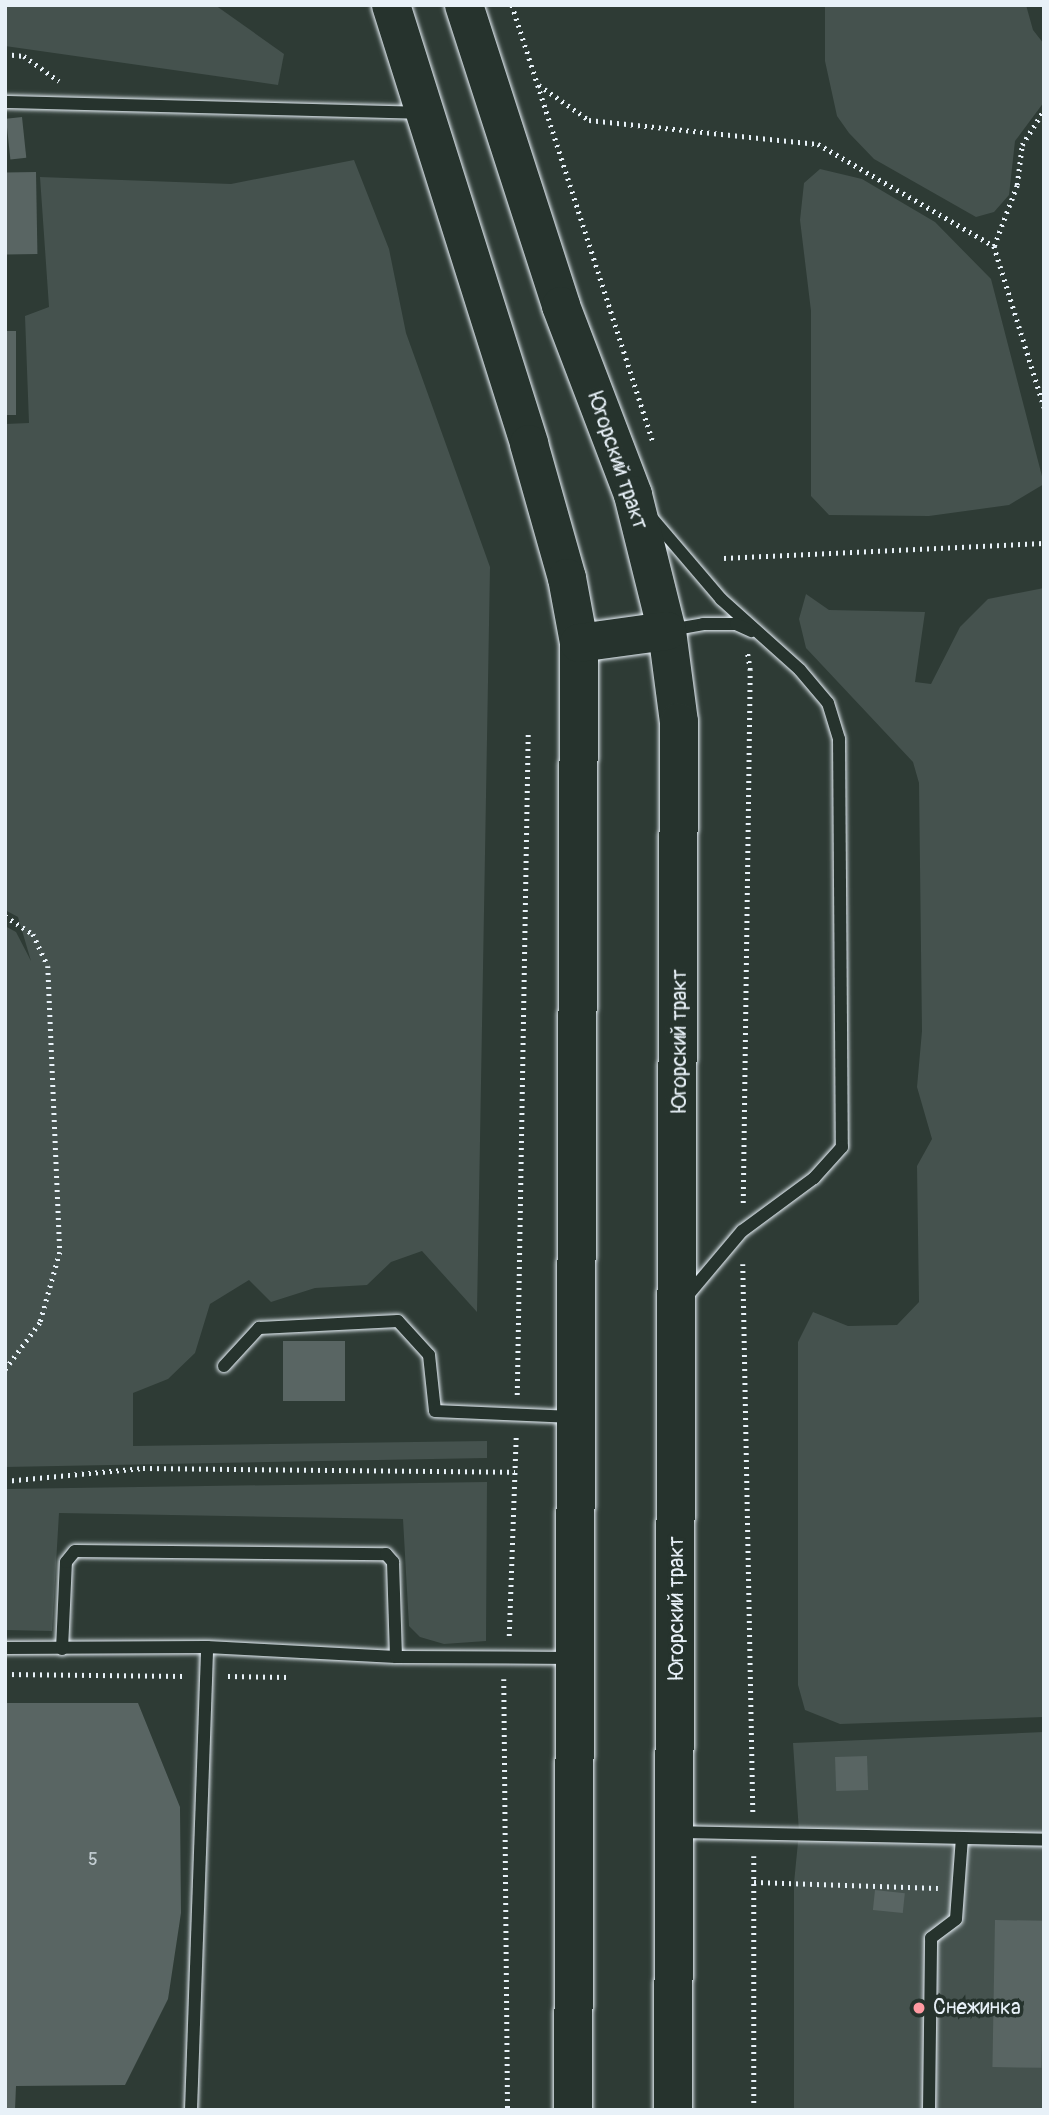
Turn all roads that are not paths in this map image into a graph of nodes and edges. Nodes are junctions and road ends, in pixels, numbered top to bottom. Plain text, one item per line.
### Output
1 (391, 5) edge
2 (464, 5) edge
3 (5, 102) edge
4 (425, 113) junction
5 (633, 495) junction
6 (667, 631) junction
7 (761, 635) junction
8 (579, 643) junction
9 (678, 1307) junction
10 (224, 1366) dead end
11 (576, 1417) junction
12 (207, 1647) junction
13 (5, 1648) edge
14 (62, 1649) junction
15 (396, 1657) junction
16 (576, 1658) junction
17 (676, 1832) junction
18 (962, 1838) junction
19 (1044, 1840) edge
20 (191, 2110) edge
21 (573, 2110) edge
22 (673, 2110) edge
23 (929, 2110) edge

1 - 4 main road
2 - 5 main road, Югорский тракт
3 - 4 lane
4 - 8 main road
5 - 6 main road, Югорский тракт
5 - 7 lane
6 - 7 lane
6 - 8 main road
6 - 9 main road, Югорский тракт
7 - 9 lane
8 - 11 main road
9 - 17 main road, Югорский тракт
10 - 11 lane
11 - 16 main road
12 - 14 lane
12 - 15 lane
12 - 20 lane
13 - 14 lane
14 - 15 lane
15 - 16 lane
16 - 21 main road
17 - 18 lane
17 - 22 main road, Югорский тракт
18 - 19 lane
18 - 23 lane

